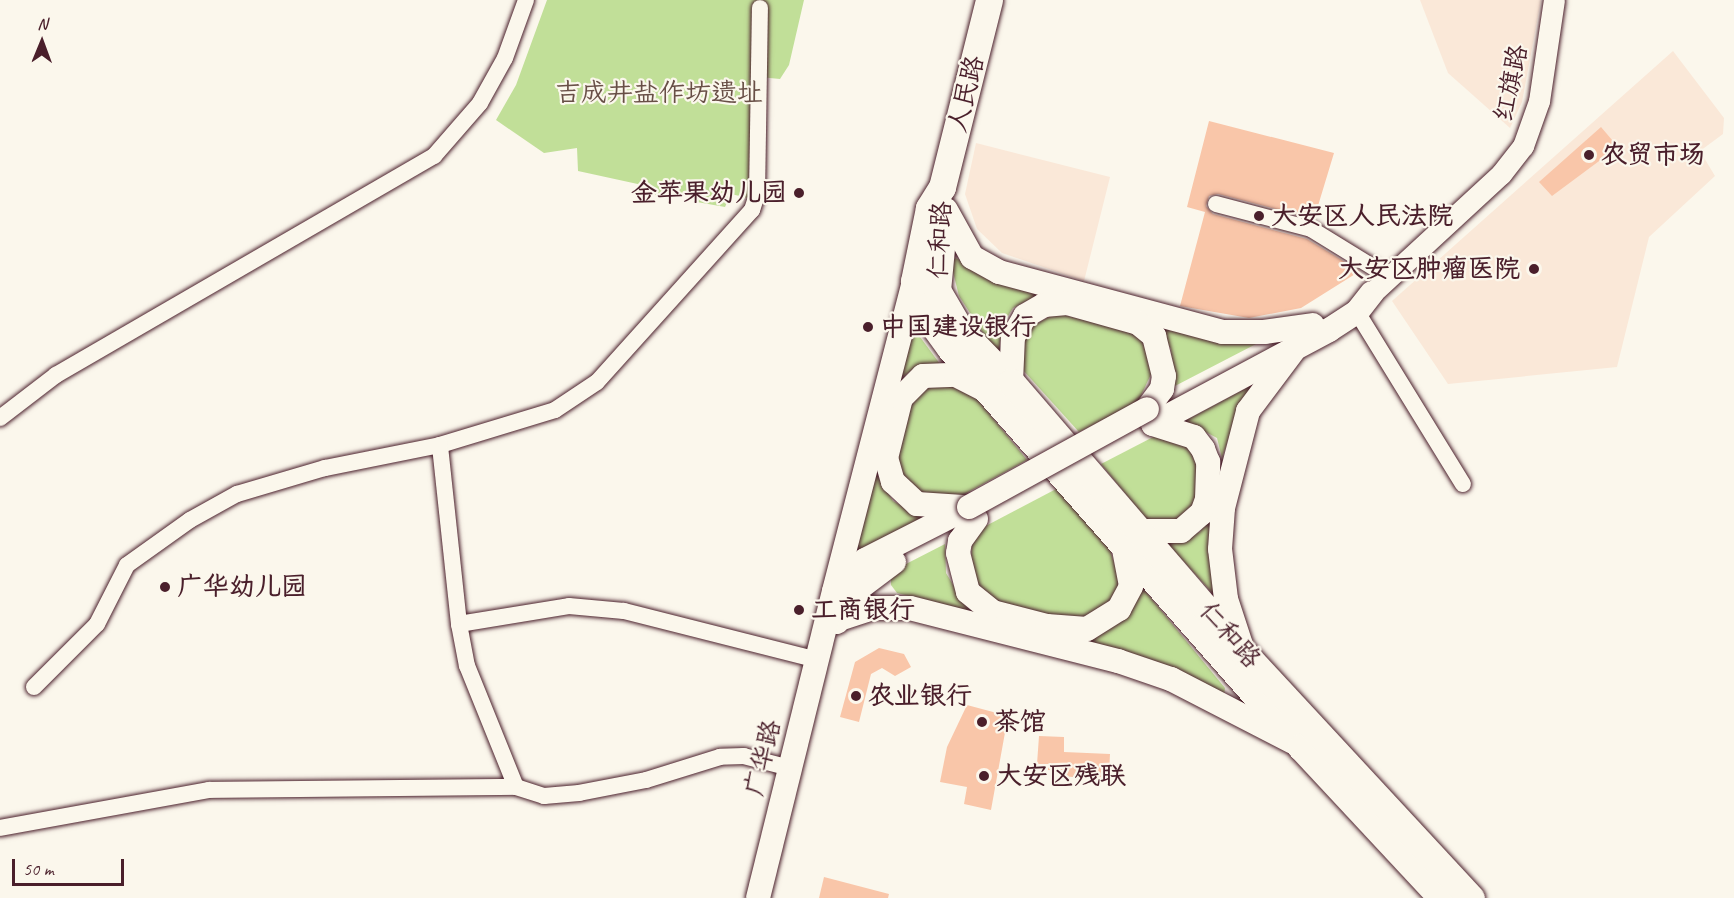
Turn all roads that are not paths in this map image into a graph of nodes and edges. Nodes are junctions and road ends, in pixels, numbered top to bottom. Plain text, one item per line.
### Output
1 (526, 0) edge
2 (989, 0) edge
3 (1554, 0) edge
4 (760, 8) dead end
5 (944, 199) junction
6 (1216, 204) dead end
7 (914, 281) junction
8 (1380, 285) junction
9 (1357, 312) junction
10 (1313, 325) junction
11 (1293, 351) junction
12 (1001, 387) junction
13 (1150, 417) junction
14 (0, 418) edge
15 (440, 445) junction
16 (1463, 484) dead end
17 (972, 513) junction
18 (1131, 538) junction
19 (834, 591) junction
20 (459, 624) junction
21 (834, 625) junction
22 (1244, 653) junction
23 (817, 660) junction
24 (34, 687) dead end
25 (1301, 747) junction
26 (790, 768) junction
27 (516, 787) junction
28 (0, 828) edge
29 (758, 898) edge
30 (1442, 898) edge
31 (1471, 898) edge

1 - 14 street
2 - 5 main road, 人民路
3 - 8 street, 红旗路
4 - 15 street
5 - 7 main road, 仁和路
5 - 10 main road
5 - 12 main road, 仁和路
6 - 8 street
7 - 12 main road, 仁和路
7 - 19 main road
8 - 9 main road
8 - 10 main road
9 - 11 main road
9 - 16 street
10 - 13 main road
11 - 13 main road
11 - 22 main road
12 - 13 main road
12 - 17 main road
12 - 18 main road, 仁和路
13 - 17 main road
13 - 18 main road
15 - 20 street
15 - 24 street
17 - 18 main road
17 - 19 main road
17 - 21 main road
18 - 22 main road, 仁和路
18 - 25 main road, 仁和路
19 - 21 main road
20 - 23 street
20 - 27 street
21 - 23 main road, 广华路
21 - 25 main road
22 - 31 main road, 仁和路
23 - 26 main road, 广华路
25 - 30 main road, 仁和路
26 - 27 street
26 - 29 main road, 广华路
27 - 28 street

